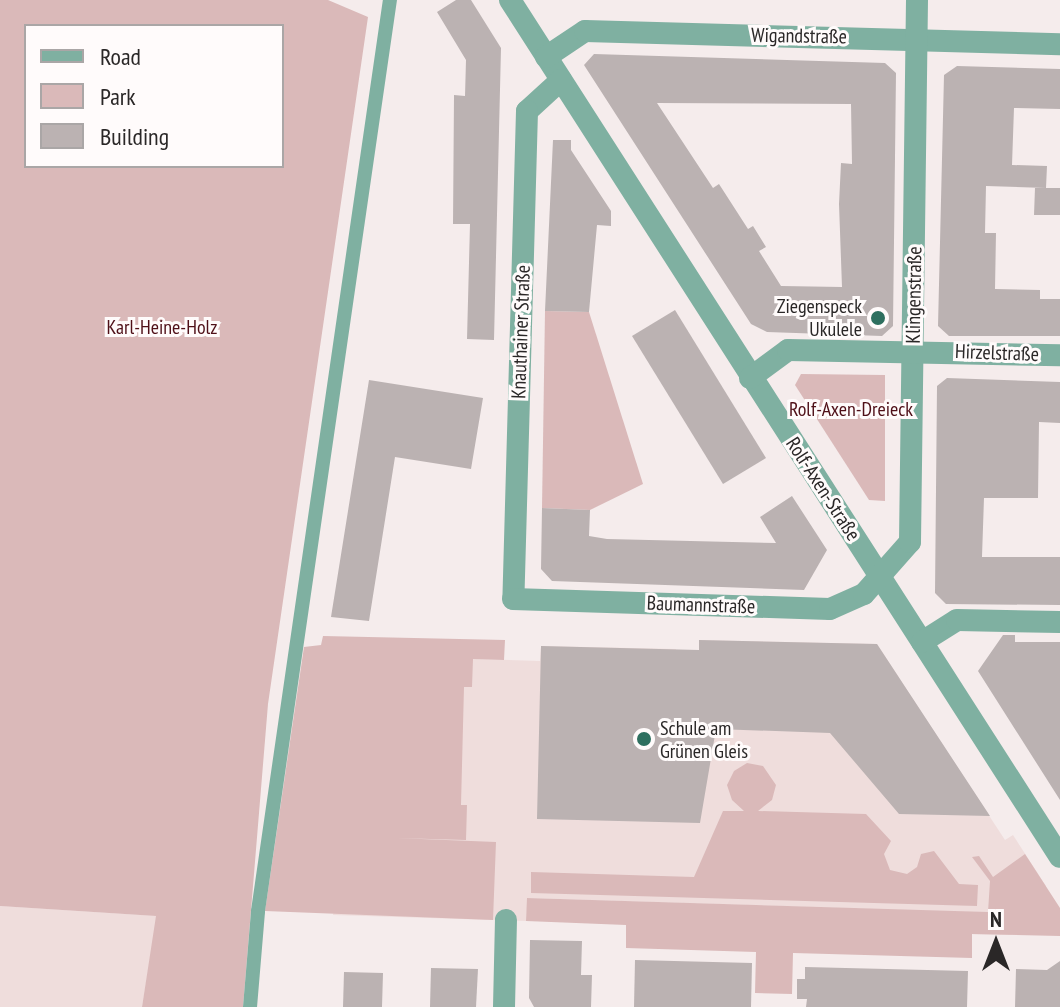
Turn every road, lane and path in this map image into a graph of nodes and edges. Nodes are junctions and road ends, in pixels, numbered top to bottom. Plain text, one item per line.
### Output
1 (390, 0) edge
2 (510, 0) edge
3 (917, 0) edge
4 (916, 39) junction
5 (1060, 44) edge
6 (546, 57) junction
7 (561, 80) junction
8 (913, 351) junction
9 (1060, 355) edge
10 (750, 378) junction
11 (880, 579) junction
12 (513, 599) joint
13 (1060, 622) edge
14 (922, 642) junction
15 (1060, 857) edge
16 (506, 920) dead end
17 (250, 1007) edge
18 (504, 1007) edge

1 - 17 lane
2 - 6 street, Rolf-Axen-Straße
3 - 4 street, Klingenstraße
4 - 5 street, Wigandstraße
4 - 6 street, Wigandstraße
4 - 8 street, Klingenstraße
6 - 7 street, Rolf-Axen-Straße
7 - 10 street, Rolf-Axen-Straße
7 - 12 street, Knauthainer Straße
8 - 9 street, Hirzelstraße
8 - 10 street, Hirzelstraße
8 - 11 street, Klingenstraße
10 - 11 street, Rolf-Axen-Straße
11 - 12 street, Baumannstraße
11 - 14 street, Rolf-Axen-Straße
13 - 14 street
14 - 15 street, Rolf-Axen-Straße
16 - 18 street

